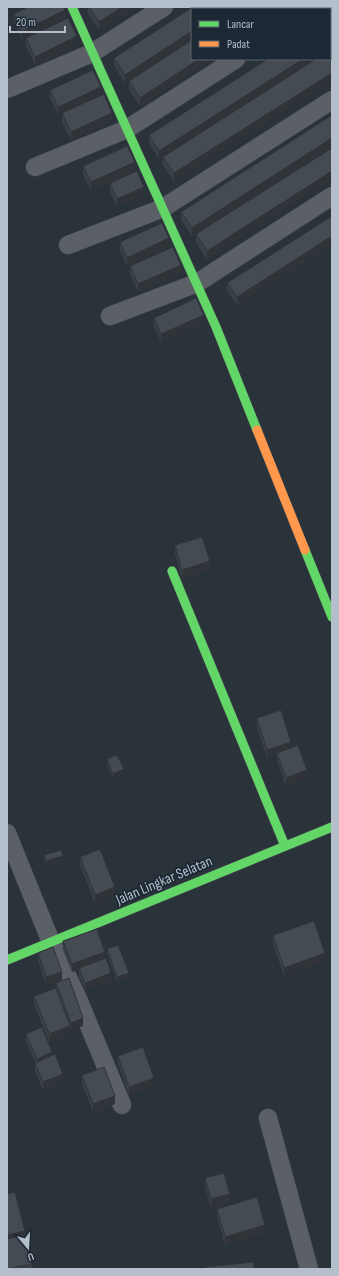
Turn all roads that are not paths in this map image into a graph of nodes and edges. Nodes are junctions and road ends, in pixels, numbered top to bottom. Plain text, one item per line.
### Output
1 (72, 7) edge
2 (164, 7) edge
3 (92, 53) junction
4 (234, 60) edge
5 (7, 89) edge
6 (332, 100) edge
7 (127, 129) junction
8 (35, 166) dead end
9 (332, 196) edge
10 (163, 208) junction
11 (68, 245) dead end
12 (196, 283) junction
13 (110, 316) dead end
14 (172, 571) dead end
15 (332, 618) edge
16 (332, 827) edge
17 (7, 833) edge
18 (285, 846) junction
19 (51, 942) junction
20 (7, 960) edge
21 (122, 1106) dead end
22 (268, 1118) dead end
23 (309, 1269) edge

1 - 3 street
2 - 3 street
3 - 5 street
3 - 7 street
4 - 7 street
6 - 10 street
7 - 8 street
7 - 10 street
9 - 12 street
10 - 11 street
10 - 12 street
12 - 13 street
12 - 15 street
14 - 18 street
16 - 18 street, Jalan Lingkar Selatan
17 - 19 street
18 - 19 street, Jalan Lingkar Selatan
19 - 20 street, Jalan Lingkar Selatan
19 - 21 street
22 - 23 street

